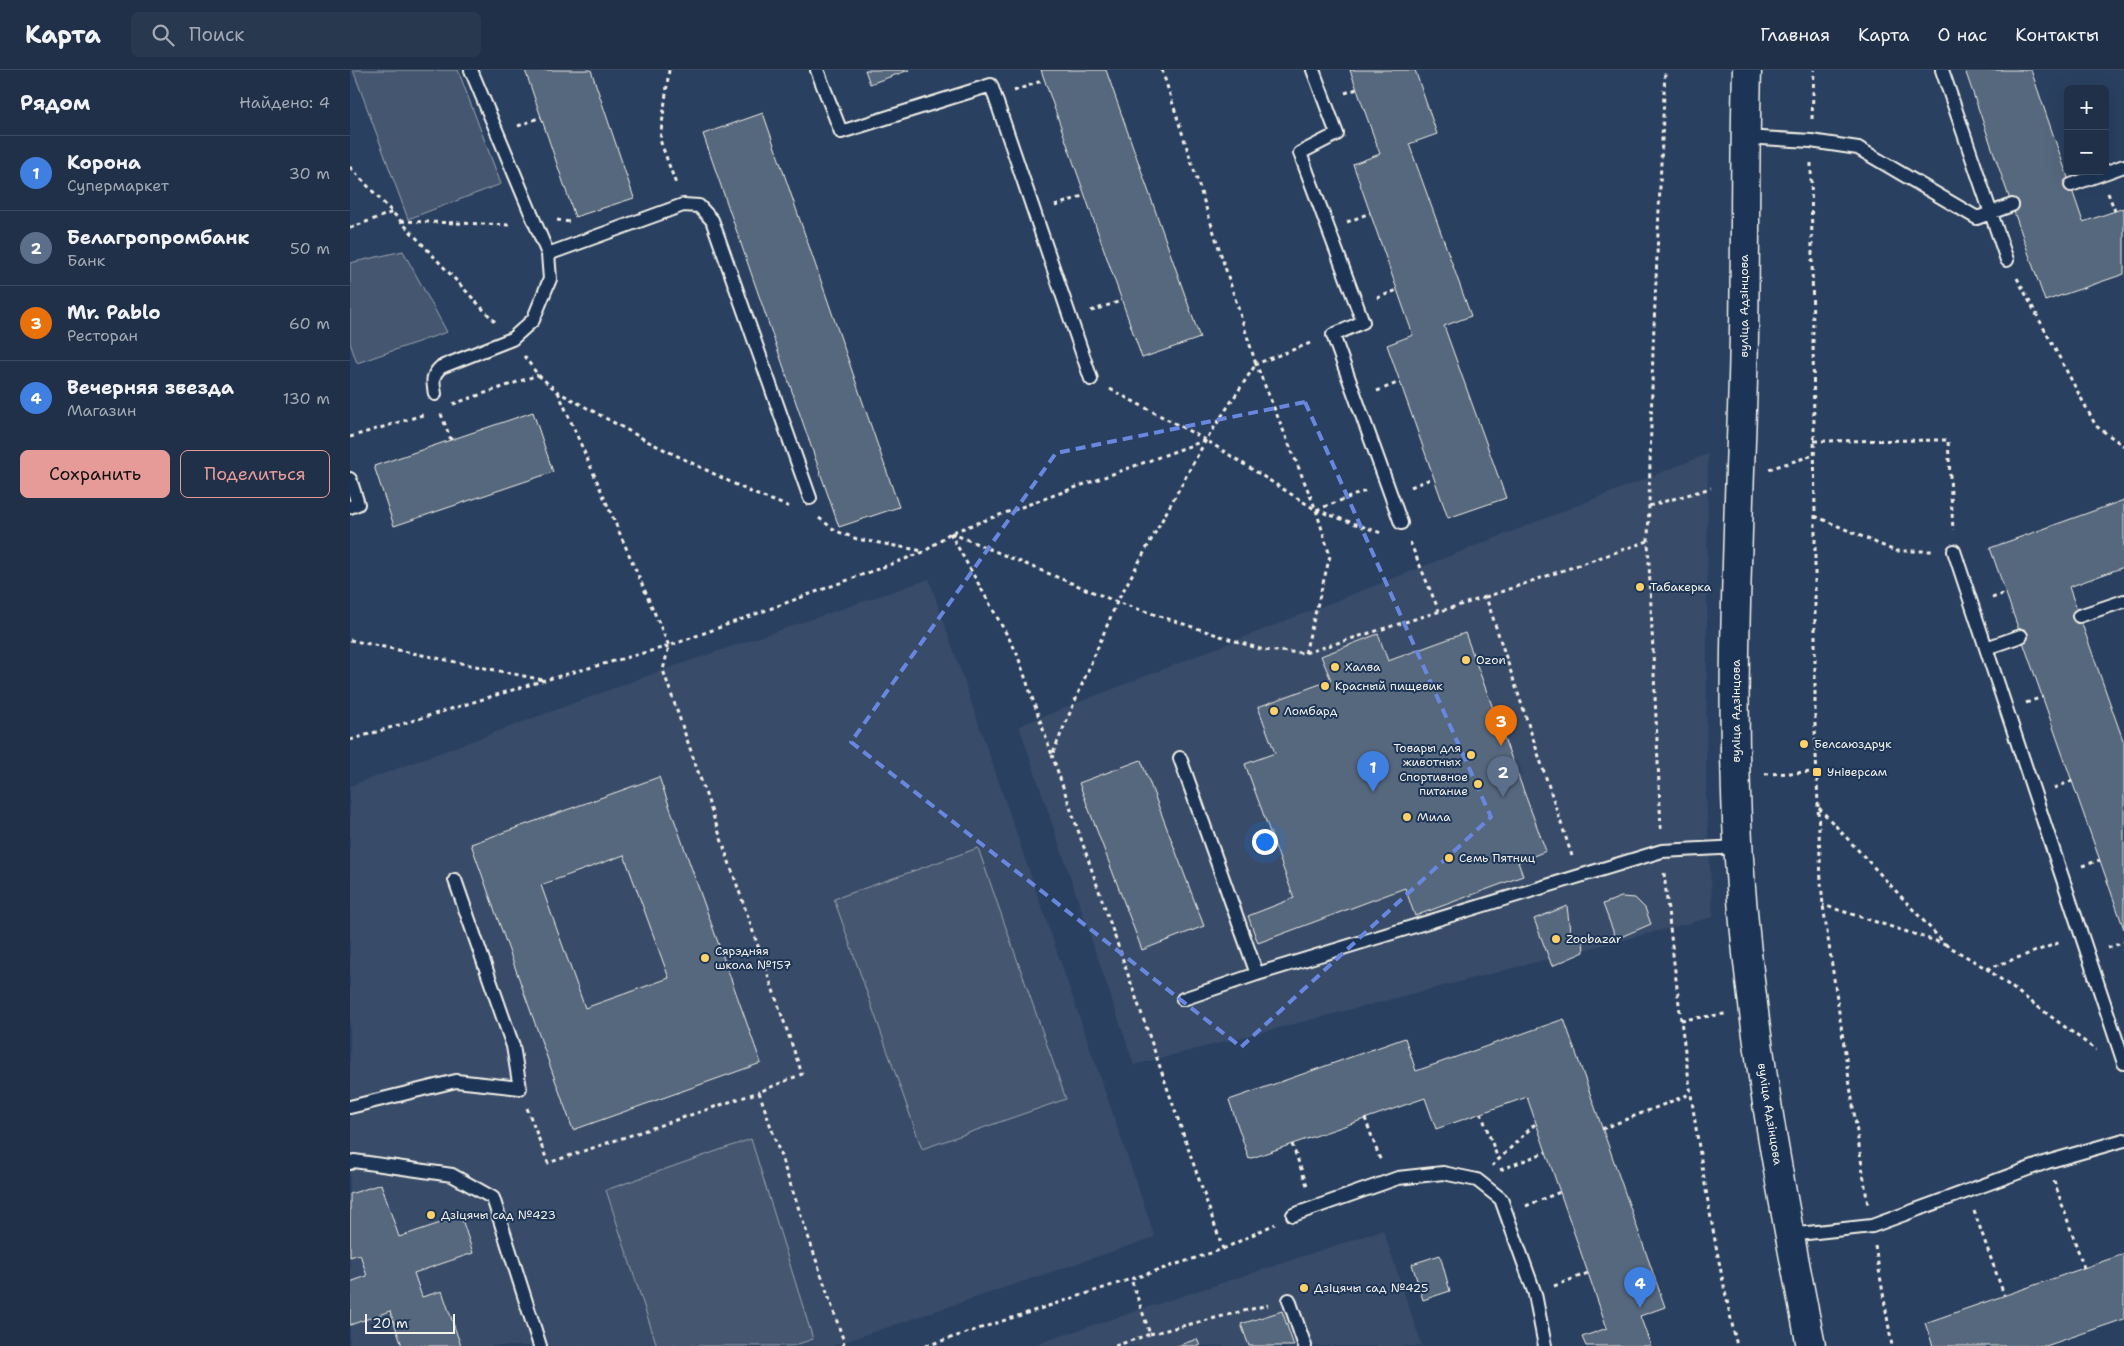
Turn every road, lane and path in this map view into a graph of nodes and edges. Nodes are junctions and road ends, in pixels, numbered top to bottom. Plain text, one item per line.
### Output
1 (472, 70) edge
2 (669, 70) edge
3 (817, 70) edge
4 (1162, 70) edge
5 (1313, 70) edge
6 (1665, 70) edge
7 (1747, 70) edge
8 (1814, 70) edge
9 (1942, 70) edge
10 (1044, 80) dead end
11 (995, 98) junction
12 (1745, 137) junction
13 (1811, 142) junction
14 (2124, 166) edge
15 (350, 167) edge
16 (2070, 185) dead end
17 (669, 188) dead end
18 (1084, 195) dead end
19 (2012, 206) dead end
20 (393, 212) junction
21 (1034, 213) junction
22 (1991, 213) junction
23 (533, 220) junction
24 (400, 221) junction
25 (571, 222) dead end
26 (350, 228) edge
27 (548, 254) junction
28 (2007, 260) joint
29 (1122, 301) dead end
30 (1070, 318) junction
31 (1333, 335) junction
32 (512, 339) junction
33 (1256, 364) junction
34 (1091, 379) joint
35 (558, 392) junction
36 (435, 394) dead end
37 (439, 409) dead end
38 (451, 440) dead end
39 (1206, 440) junction
40 (1814, 442) junction
41 (2124, 446) edge
42 (350, 480) edge
43 (1386, 483) junction
44 (1693, 494) dead end
45 (810, 498) dead end
46 (1649, 506) junction
47 (350, 507) edge
48 (792, 508) dead end
49 (1316, 510) junction
50 (811, 514) dead end
51 (1815, 516) junction
52 (1401, 523) joint
53 (950, 533) junction
54 (1384, 534) dead end
55 (1402, 540) dead end
56 (1648, 541) junction
57 (1410, 544) junction
58 (1954, 551) junction
59 (924, 552) junction
60 (1486, 597) junction
61 (2124, 601) edge
62 (1117, 602) junction
63 (1439, 611) junction
64 (2079, 616) dead end
65 (2021, 636) dead end
66 (350, 640) edge
67 (669, 646) junction
68 (1986, 648) junction
69 (1304, 653) junction
70 (545, 680) junction
71 (350, 740) edge
72 (1052, 755) junction
73 (1180, 758) dead end
74 (1817, 772) junction
75 (1736, 775) junction
76 (1818, 807) junction
77 (1739, 847) junction
78 (1662, 851) junction
79 (1578, 875) junction
80 (455, 880) dead end
81 (1823, 905) junction
82 (2081, 934) junction
83 (1945, 944) junction
84 (1987, 969) junction
85 (1257, 974) junction
86 (1183, 1000) dead end
87 (1754, 1010) junction
88 (1681, 1020) junction
89 (2101, 1054) dead end
90 (2124, 1063) edge
91 (520, 1088) junction
92 (759, 1092) junction
93 (1690, 1094) junction
94 (350, 1107) edge
95 (1481, 1113) dead end
96 (1365, 1118) dead end
97 (1536, 1123) dead end
98 (1602, 1129) dead end
99 (2124, 1140) edge
100 (1292, 1144) dead end
101 (1546, 1152) dead end
102 (1498, 1159) junction
103 (2047, 1162) junction
104 (350, 1163) edge
105 (1477, 1180) junction
106 (1387, 1181) junction
107 (1560, 1192) dead end
108 (1968, 1192) junction
109 (1314, 1207) junction
110 (1506, 1213) junction
111 (1293, 1215) joint
112 (1872, 1226) junction
113 (1789, 1235) junction
114 (1223, 1248) junction
115 (2084, 1268) dead end
116 (1588, 1273) dead end
117 (1130, 1279) junction
118 (1534, 1294) junction
119 (2004, 1295) dead end
120 (1289, 1300) joint
121 (1150, 1334) junction
122 (540, 1346) edge
123 (843, 1346) edge
124 (926, 1346) edge
125 (1115, 1346) edge
126 (1305, 1346) edge
127 (1545, 1346) edge
128 (1737, 1346) edge
129 (1811, 1346) edge
130 (1892, 1346) edge

1 - 23 lane
2 - 17 path
3 - 11 lane
4 - 33 path
5 - 31 lane
6 - 46 path
7 - 12 main road, вуліца Адзінцова
8 - 13 path
9 - 22 lane
10 - 11 path
11 - 21 lane
12 - 13 lane
12 - 75 main road, вуліца Адзінцова
13 - 22 lane
13 - 40 path
14 - 16 lane
15 - 20 path
18 - 21 path
19 - 22 lane
20 - 24 path
20 - 26 path
21 - 30 lane
22 - 28 lane
23 - 24 path
23 - 25 path
23 - 27 lane
24 - 32 path
27 - 32 lane
27 - 45 lane
28 - 41 path
29 - 30 path
30 - 34 lane
31 - 33 path
31 - 43 lane
32 - 35 path
32 - 36 lane
33 - 39 path
33 - 49 path
34 - 39 path
35 - 48 path
35 - 67 path
37 - 38 path
39 - 49 path
39 - 53 path
39 - 62 path
40 - 51 path
40 - 58 path
42 - 47 lane
43 - 49 path
43 - 52 lane
44 - 46 path
46 - 56 path
49 - 54 path
49 - 69 path
50 - 59 path
51 - 58 path
51 - 74 path
52 - 57 path
53 - 59 path
53 - 62 path
53 - 72 path
55 - 57 path
56 - 60 path
56 - 78 path
57 - 63 path
58 - 68 lane
59 - 67 path
60 - 63 path
60 - 79 path
61 - 64 lane
62 - 69 path
62 - 72 path
63 - 69 path
65 - 68 lane
66 - 70 path
67 - 70 path
67 - 92 path
68 - 82 lane
70 - 71 path
72 - 114 path
73 - 85 lane
74 - 75 path
74 - 76 path
75 - 77 main road, вуліца Адзінцова
76 - 81 path
76 - 83 path
77 - 78 lane
77 - 87 main road, вуліца Адзінцова
78 - 79 lane
78 - 88 path
79 - 85 lane
80 - 91 lane
81 - 83 path
81 - 112 path
82 - 84 path
82 - 90 lane
83 - 84 path
84 - 89 path
85 - 86 lane
87 - 88 path
87 - 113 main road, вуліца Адзінцова
88 - 93 path
91 - 92 path
91 - 94 lane
92 - 123 path
93 - 98 path
93 - 128 path
95 - 102 path
96 - 106 path
97 - 102 path
99 - 103 lane
100 - 109 path
101 - 105 path
102 - 105 path
103 - 108 lane
103 - 115 path
104 - 122 lane
105 - 106 lane
105 - 110 lane
106 - 109 lane
107 - 110 path
108 - 112 lane
108 - 119 path
109 - 111 lane
110 - 118 lane
111 - 114 path
112 - 113 lane
112 - 130 path
113 - 129 main road, вуліца Адзінцова
114 - 117 path
116 - 118 path
117 - 121 path
117 - 124 path
118 - 127 lane
120 - 121 path
120 - 126 lane
121 - 125 path

